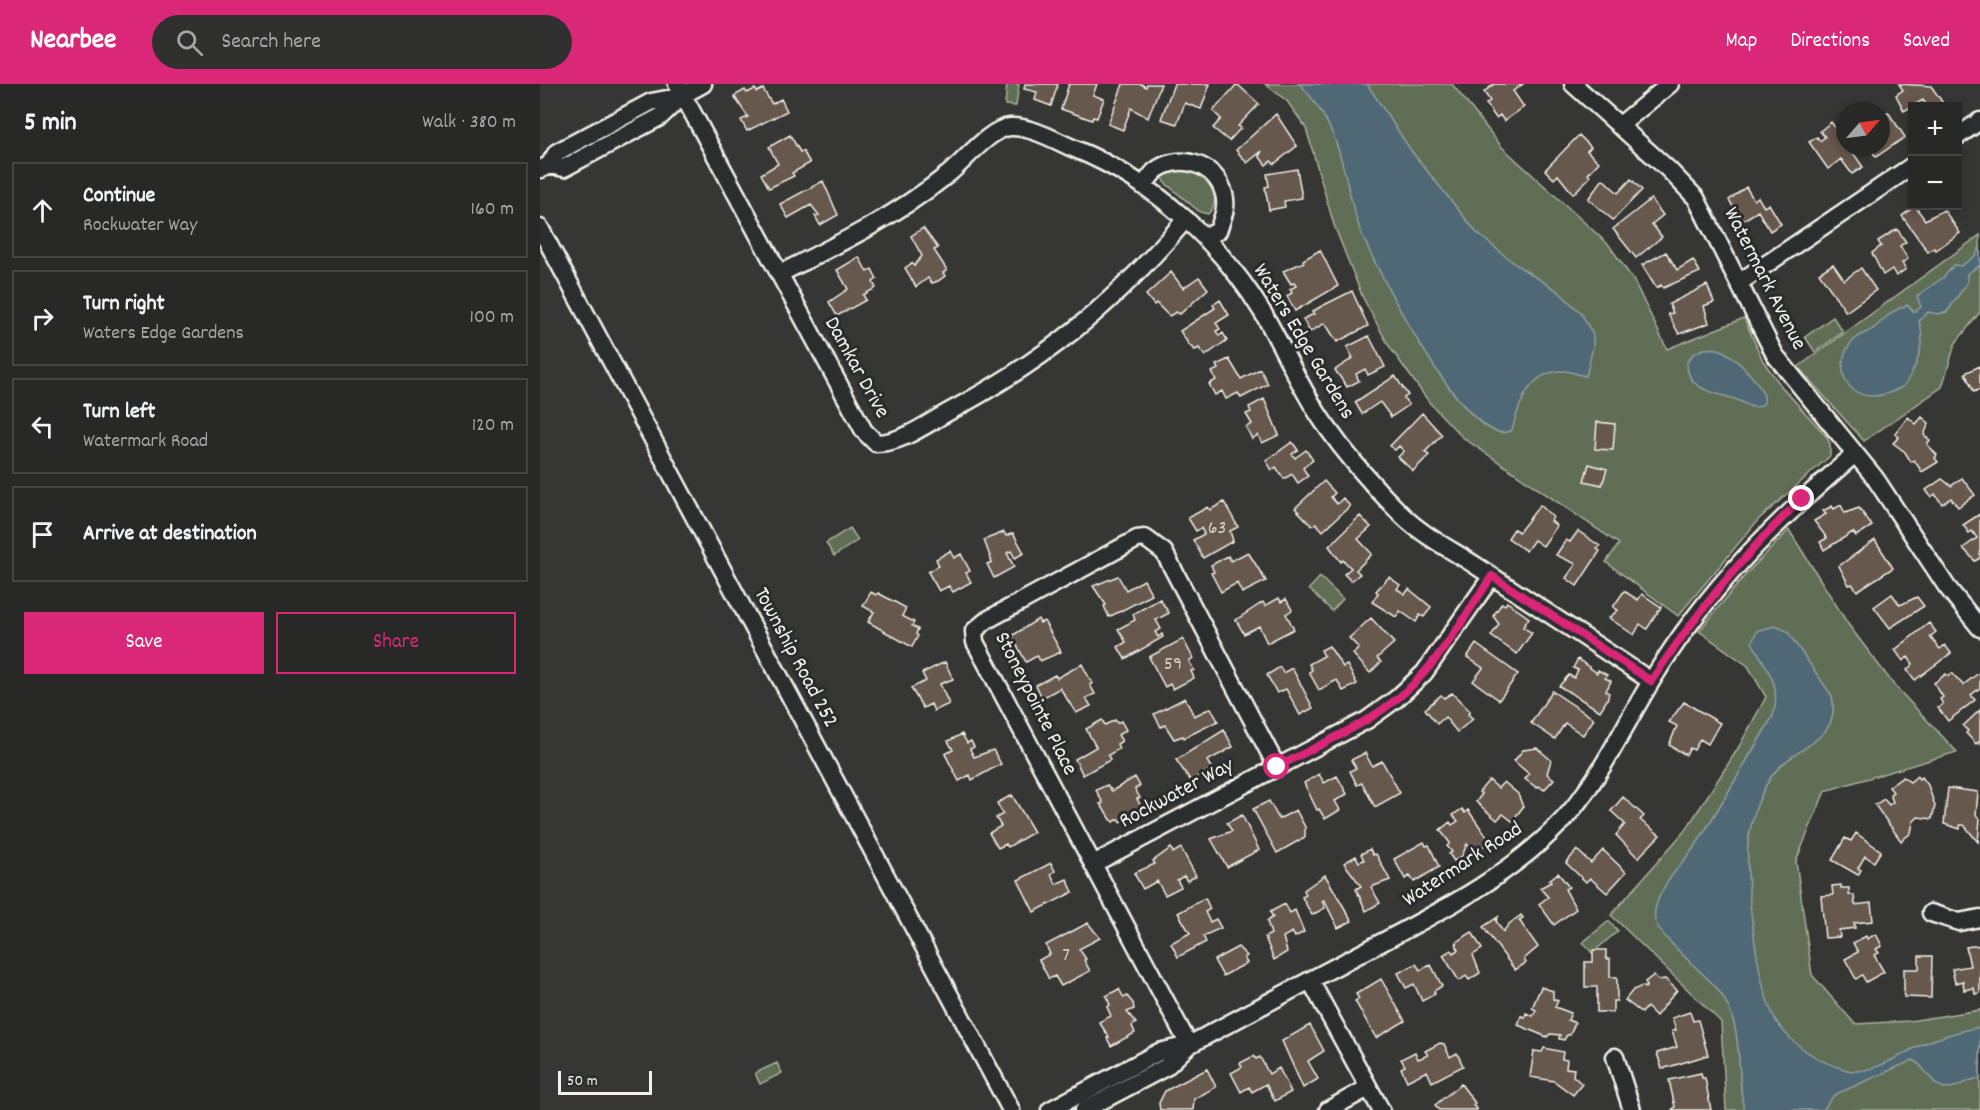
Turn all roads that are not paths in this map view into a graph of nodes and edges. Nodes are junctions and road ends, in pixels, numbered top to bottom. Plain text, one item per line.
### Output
1 (704, 84) edge
2 (1574, 84) edge
3 (1670, 84) edge
4 (680, 90) edge
5 (1980, 121) edge
6 (1619, 126) junction
7 (1962, 133) edge
8 (544, 168) edge
9 (1908, 169) edge
10 (1143, 186) junction
11 (1186, 219) junction
12 (540, 228) edge
13 (1205, 237) junction
14 (779, 274) junction
15 (1740, 282) junction
16 (1855, 454) junction
17 (1492, 576) junction
18 (1980, 628) edge
19 (1651, 681) junction
20 (1277, 767) junction
21 (1093, 864) junction
22 (1931, 913) dead end
23 (1980, 918) edge
24 (1310, 980) junction
25 (1189, 1045) junction
26 (1615, 1057) dead end
27 (1368, 1088) junction
28 (1011, 1110) edge
29 (1050, 1110) edge
30 (1084, 1110) edge
31 (1328, 1110) edge
32 (1381, 1110) edge
33 (1632, 1110) edge

1 - 4 street
2 - 6 street, Watermark Avenue
3 - 6 street
4 - 8 street
4 - 14 street, Damkar Drive
5 - 7 street
6 - 15 street, Watermark Avenue
9 - 15 street
10 - 11 street, Waters Edge Gardens
10 - 13 street
10 - 14 street, Waters Edge Gardens
11 - 13 street, Waters Edge Gardens
11 - 14 street, Damkar Drive
12 - 28 street, Township Road 252
13 - 17 street, Waters Edge Gardens
15 - 16 street, Watermark Avenue
16 - 18 street, Watermark Avenue
16 - 19 street, Watermark Road
17 - 19 street, Waters Edge Gardens
17 - 20 street, Rockwater Way
19 - 24 street, Watermark Road
20 - 21 street, Rockwater Way
20 - 21 street, Stoneypointe Place
21 - 25 street, Stoneypointe Place
22 - 23 street
24 - 25 street, Watermark Road
24 - 27 street
25 - 29 street, Watermark Road
25 - 30 street, Watermark Road
26 - 33 street
27 - 31 street
27 - 32 street

